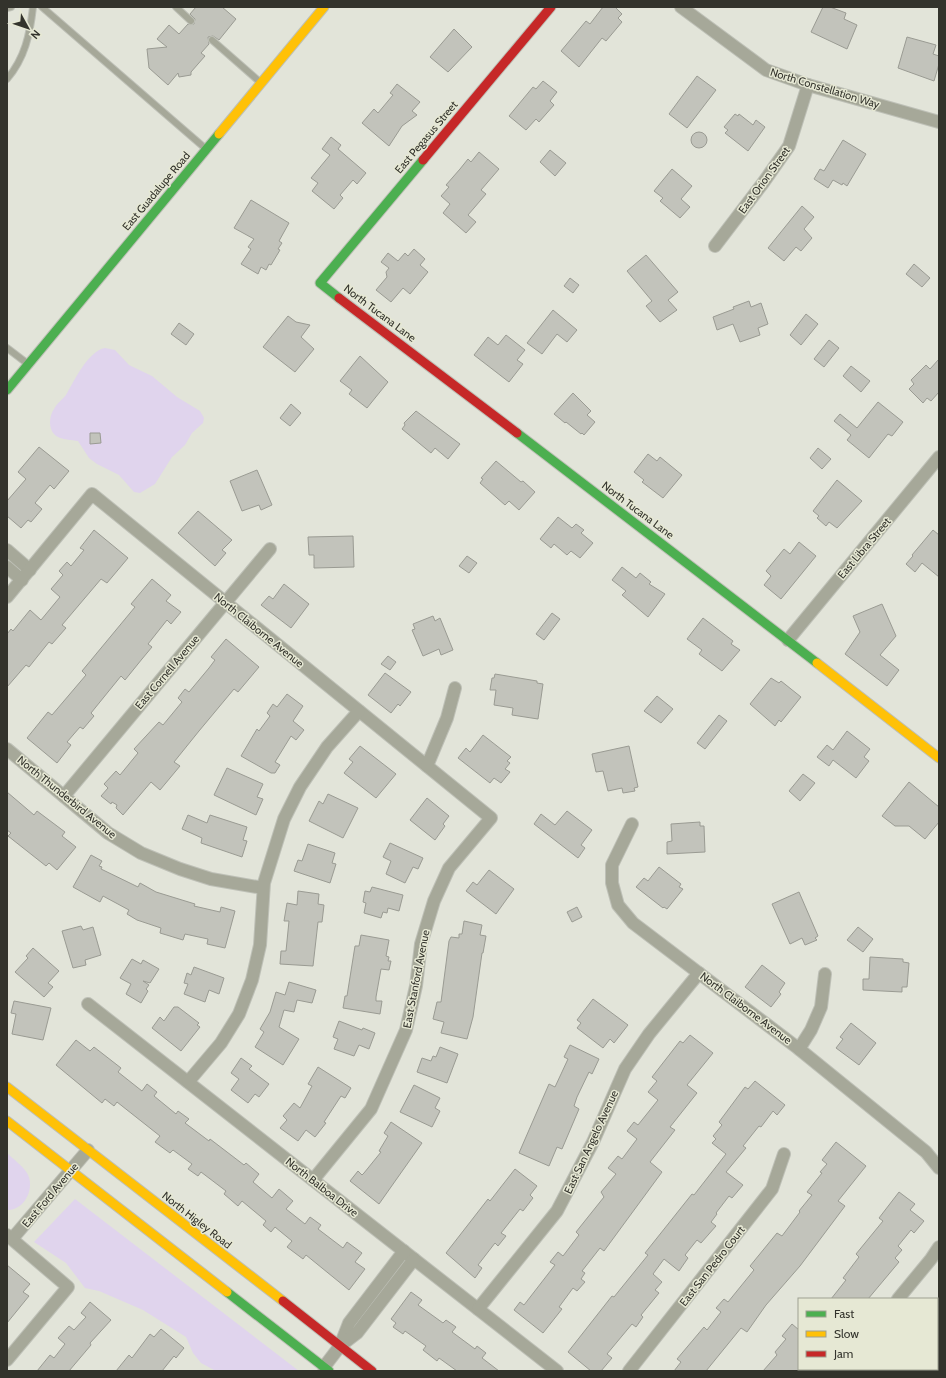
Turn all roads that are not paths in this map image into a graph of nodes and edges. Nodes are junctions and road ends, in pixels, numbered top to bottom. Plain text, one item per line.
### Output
1 (11, 7) edge
2 (32, 7) edge
3 (42, 7) edge
4 (176, 7) edge
5 (324, 7) edge
6 (551, 7) edge
7 (681, 7) edge
8 (7, 8) edge
9 (190, 21) dead end
10 (212, 40) dead end
11 (7, 79) edge
12 (261, 83) junction
13 (808, 85) junction
14 (939, 122) edge
15 (206, 149) junction
16 (715, 246) dead end
17 (320, 283) joint
18 (7, 348) edge
19 (28, 365) junction
20 (7, 390) edge
21 (939, 457) edge
22 (270, 549) dead end
23 (7, 550) edge
24 (7, 567) edge
25 (30, 570) junction
26 (22, 580) junction
27 (7, 597) edge
28 (226, 602) junction
29 (788, 640) junction
30 (455, 688) dead end
31 (359, 711) junction
32 (7, 749) edge
33 (939, 758) edge
34 (427, 766) junction
35 (64, 796) junction
36 (491, 818) joint
37 (632, 824) dead end
38 (264, 888) junction
39 (699, 973) junction
40 (825, 974) dead end
41 (88, 1004) dead end
42 (799, 1049) junction
43 (188, 1082) junction
44 (7, 1087) edge
45 (7, 1121) edge
46 (88, 1150) junction
47 (784, 1154) dead end
48 (939, 1168) edge
49 (71, 1170) junction
50 (313, 1180) junction
51 (10, 1237) edge
52 (939, 1247) edge
53 (404, 1251) junction
54 (414, 1259) junction
55 (899, 1298) edge
56 (478, 1309) junction
57 (340, 1346) junction
58 (7, 1360) edge
59 (327, 1369) edge
60 (372, 1371) edge
61 (557, 1371) edge
62 (629, 1371) edge

1 - 8 lane
2 - 11 lane
3 - 15 lane
4 - 9 lane
5 - 12 main road, East Guadalupe Road
6 - 17 main road, East Pegasus Street
7 - 13 street, North Constellation Way
10 - 12 lane
12 - 15 main road, East Guadalupe Road
13 - 14 street, North Constellation Way
13 - 16 street, East Orion Street
15 - 19 main road, East Guadalupe Road
17 - 29 main road, North Tucana Lane
18 - 19 lane
19 - 20 main road, East Guadalupe Road
21 - 29 street, East Libra Street
22 - 28 street, East Cornell Avenue
23 - 25 street
24 - 26 street
25 - 26 street
25 - 28 street, North Claiborne Avenue
26 - 27 street
28 - 31 street, North Claiborne Avenue
28 - 35 street, East Cornell Avenue
29 - 33 main road, North Tucana Lane
30 - 34 street
31 - 34 street, North Claiborne Avenue
31 - 38 street
32 - 35 street, North Thunderbird Avenue
34 - 36 street, North Claiborne Avenue
35 - 38 street, North Thunderbird Avenue
36 - 50 street, East Stanford Avenue
37 - 39 street, North Claiborne Avenue
38 - 43 street
39 - 42 street, North Claiborne Avenue
39 - 56 street, East San Angelo Avenue
40 - 42 street
41 - 43 street, North Balboa Drive
42 - 48 street, North Claiborne Avenue
43 - 50 street, North Balboa Drive
44 - 46 main road, North Higley Road
45 - 49 main road
46 - 49 street, East Ford Avenue
46 - 57 main road, North Higley Road
47 - 62 street, East San Pedro Court
49 - 51 street, East Ford Avenue
49 - 59 main road
50 - 53 street, North Balboa Drive
51 - 58 street
52 - 55 street
53 - 54 street, North Balboa Drive
53 - 57 street
54 - 56 street, North Balboa Drive
54 - 57 street
56 - 61 street, North Balboa Drive
57 - 59 street
57 - 60 main road, North Higley Road

